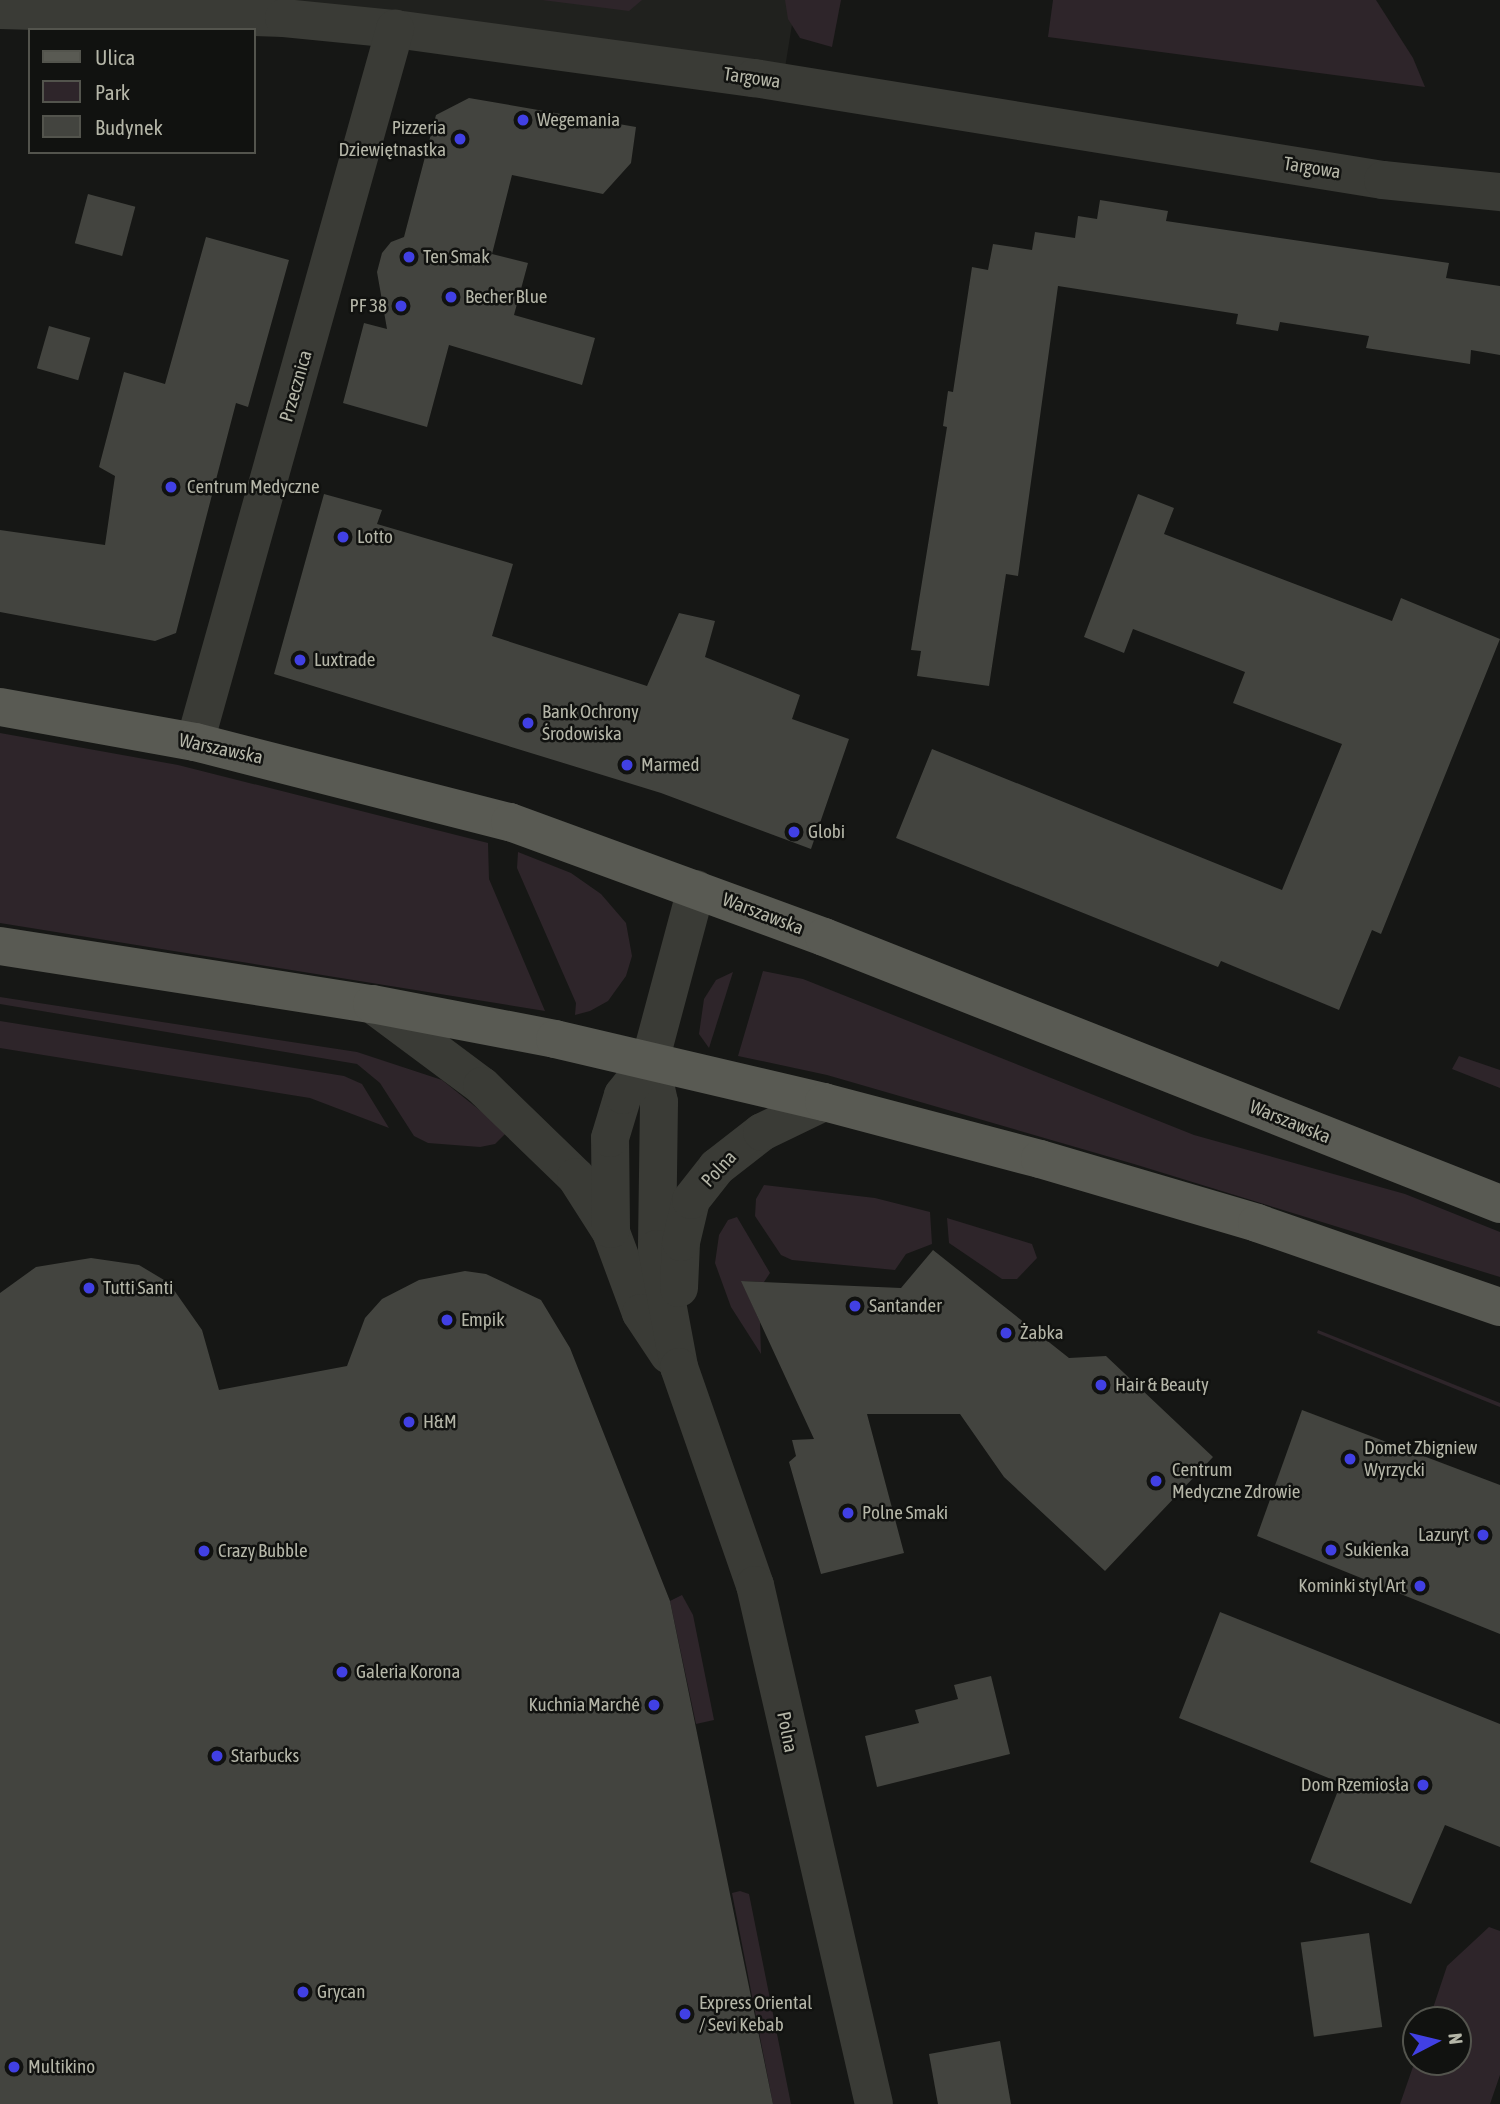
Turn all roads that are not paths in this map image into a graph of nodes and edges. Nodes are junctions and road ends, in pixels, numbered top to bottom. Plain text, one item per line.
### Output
1 (285, 9) edge
2 (0, 10) edge
3 (395, 29) junction
4 (1500, 192) edge
5 (0, 707) edge
6 (195, 742) junction
7 (696, 889) junction
8 (0, 946) edge
9 (372, 1004) junction
10 (650, 1060) junction
11 (824, 1102) junction
12 (1500, 1204) edge
13 (611, 1231) junction
14 (1500, 1307) edge
15 (679, 1367) junction
16 (874, 2104) edge

1 - 2 street, Targowa
1 - 3 street, Targowa
3 - 4 street, Targowa
3 - 6 street, Przecznica
5 - 6 main road, Warszawska
6 - 7 main road, Warszawska
7 - 10 street, Polna
7 - 12 main road, Warszawska
8 - 9 main road
9 - 10 main road
9 - 13 street, Polna
10 - 11 main road
10 - 13 street, Polna
10 - 15 street, Polna
11 - 14 main road
11 - 15 street, Polna
13 - 15 street, Polna
15 - 16 street, Polna

